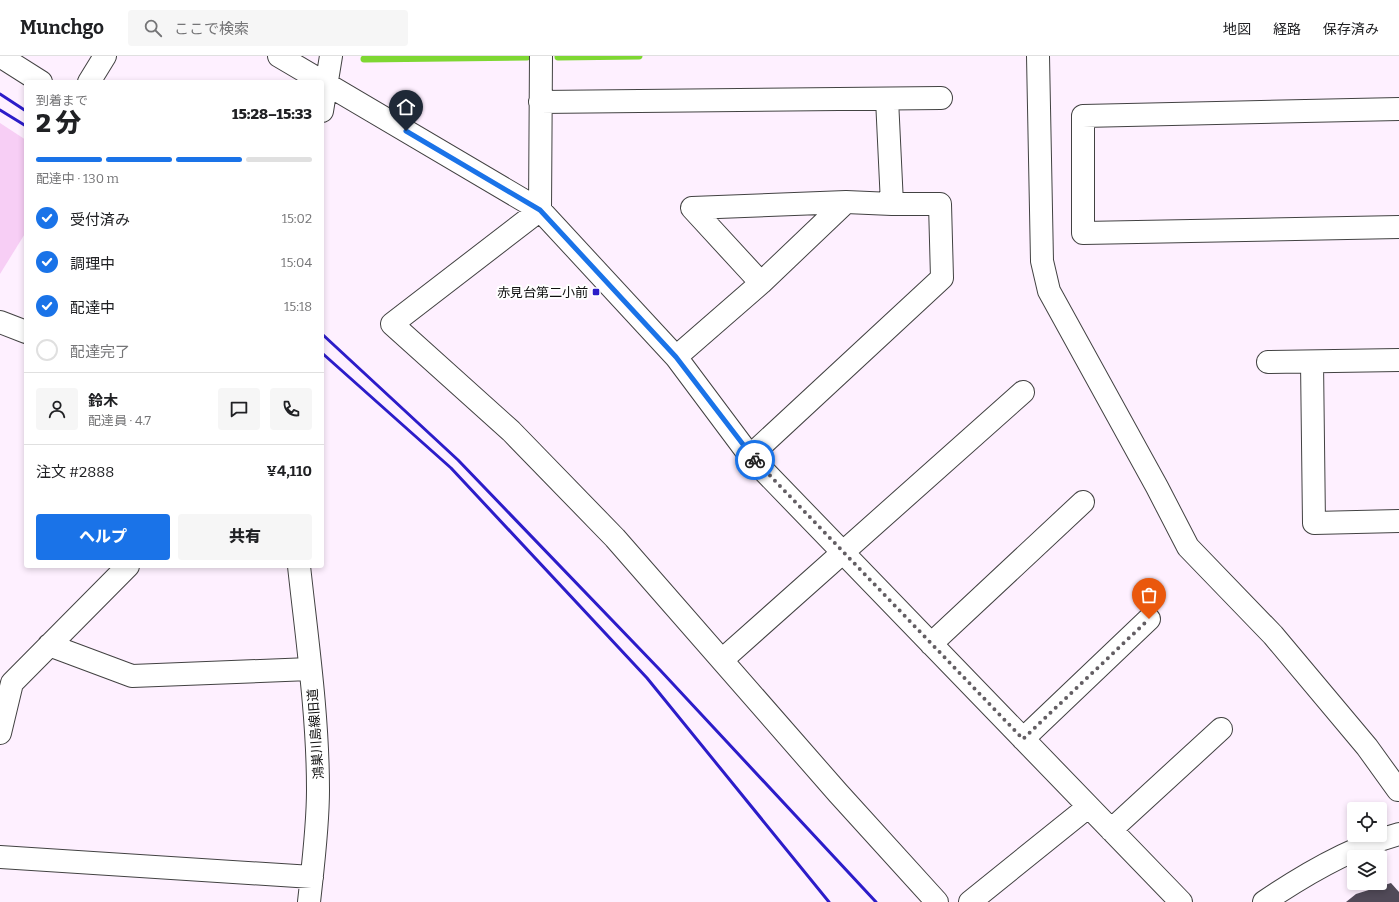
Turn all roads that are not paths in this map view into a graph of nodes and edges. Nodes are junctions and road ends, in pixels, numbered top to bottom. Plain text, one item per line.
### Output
1 (0, 56) edge
2 (105, 56) edge
3 (279, 56) edge
4 (331, 56) edge
5 (541, 56) edge
6 (1038, 56) edge
7 (38, 80) edge
8 (90, 80) edge
9 (321, 80) edge
10 (326, 83) junction
11 (324, 96) edge
12 (941, 98) dead end
13 (887, 99) junction
14 (540, 102) junction
15 (1399, 109) edge
16 (846, 202) junction
17 (892, 204) junction
18 (540, 210) junction
19 (1399, 227) edge
20 (761, 282) junction
21 (0, 322) edge
22 (24, 331) edge
23 (676, 357) junction
24 (1399, 360) edge
25 (1268, 362) dead end
26 (1312, 362) junction
27 (1023, 392) dead end
28 (750, 456) junction
29 (1082, 502) dead end
30 (1399, 521) edge
31 (842, 552) junction
32 (126, 568) edge
33 (299, 568) edge
34 (1149, 619) dead end
35 (931, 644) junction
36 (49, 645) junction
37 (722, 660) junction
38 (310, 669) junction
39 (1221, 730) dead end
40 (0, 733) edge
41 (1023, 739) junction
42 (1398, 790) edge
43 (1088, 806) junction
44 (1111, 830) junction
45 (1399, 834) edge
46 (0, 857) edge
47 (312, 877) junction
48 (309, 902) edge
49 (937, 902) edge
50 (970, 902) edge
51 (1181, 902) edge
52 (1264, 902) edge

1 - 7 street
2 - 8 street
3 - 9 street
4 - 10 street
5 - 14 street
6 - 42 street
10 - 11 street
10 - 18 street
12 - 13 street
13 - 14 street
13 - 17 street
14 - 18 street
15 - 19 street
16 - 17 street
16 - 20 street
16 - 20 street
17 - 28 street
18 - 23 street
18 - 37 street
20 - 23 street
21 - 22 street
23 - 28 street
24 - 26 street
25 - 26 street
26 - 30 street
27 - 31 street
28 - 31 street
29 - 35 street
31 - 35 street
31 - 37 street
32 - 36 street
33 - 38 street, 鴻巣川島線旧道
34 - 41 street
35 - 41 street
36 - 38 street
36 - 40 street
37 - 49 street
38 - 47 street, 鴻巣川島線旧道
39 - 44 street
41 - 43 street
43 - 44 street
43 - 50 street
44 - 51 street
45 - 52 street
46 - 47 street
47 - 48 street, 鴻巣川島線旧道

